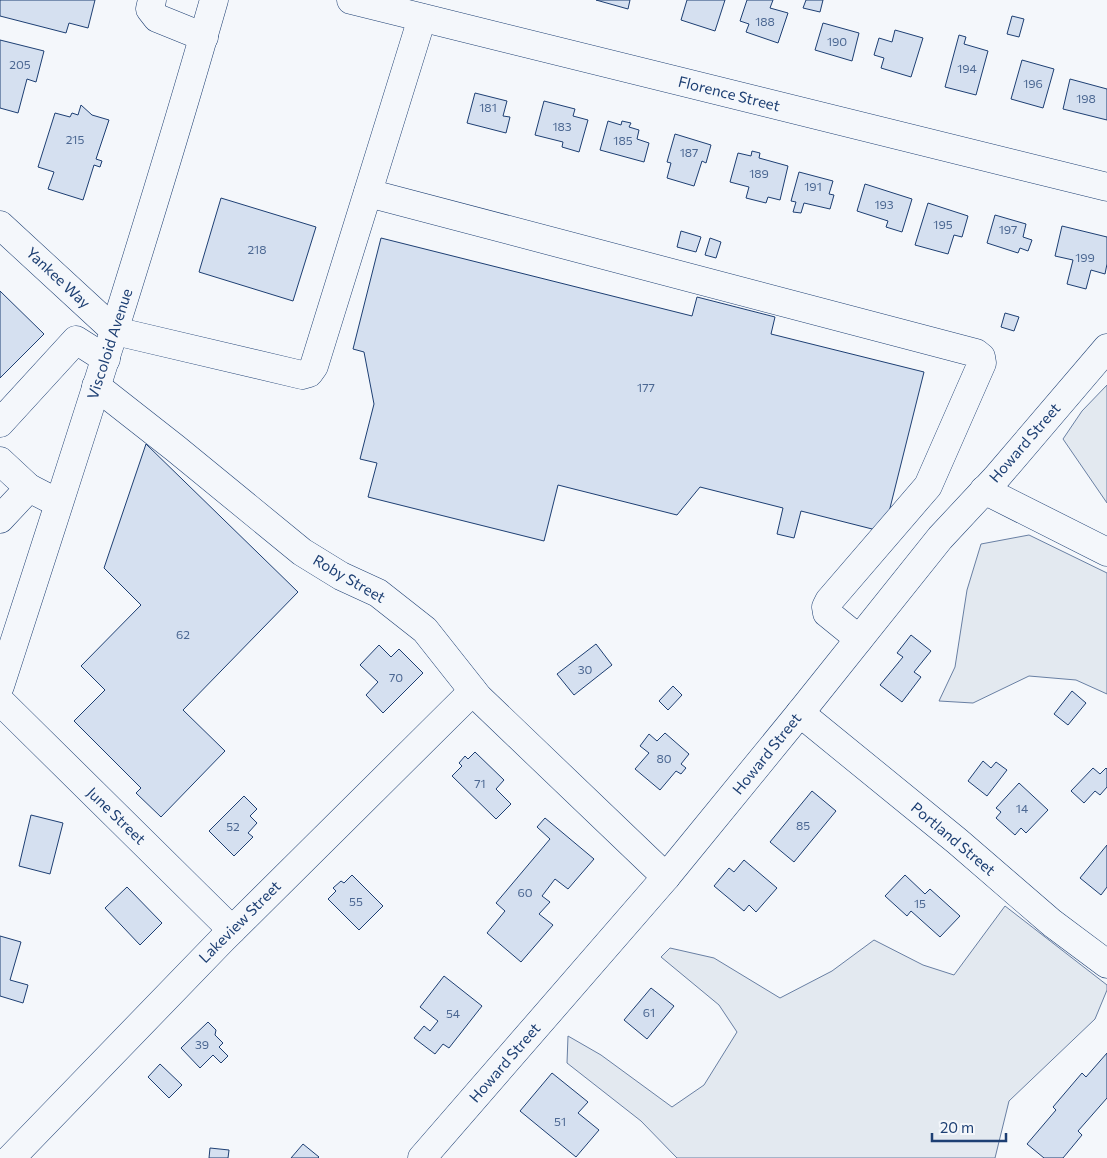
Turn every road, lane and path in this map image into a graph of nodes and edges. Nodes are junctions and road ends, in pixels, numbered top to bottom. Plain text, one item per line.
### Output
1 (152, 0) edge
2 (214, 0) edge
3 (351, 0) edge
4 (422, 18) junction
5 (204, 37) junction
6 (1107, 187) edge
7 (368, 192) junction
8 (0, 225) edge
9 (89, 307) junction
10 (115, 332) junction
11 (76, 340) junction
12 (1107, 348) edge
13 (106, 359) junction
14 (96, 386) junction
15 (0, 423) edge
16 (0, 461) edge
17 (29, 488) junction
18 (984, 490) junction
19 (58, 503) junction
20 (0, 519) edge
21 (1107, 552) edge
22 (859, 639) junction
23 (0, 686) edge
24 (473, 691) junction
25 (0, 701) edge
26 (800, 714) junction
27 (666, 877) junction
28 (232, 930) junction
29 (1107, 964) edge
30 (11, 1158) edge
31 (422, 1158) edge

1 - 5 street
2 - 5 street, Viscoloid Avenue
3 - 4 street, Florence Street
4 - 6 street, Florence Street
4 - 7 street
5 - 10 street, Viscoloid Avenue
7 - 10 street
7 - 22 street
8 - 9 street, Yankee Way
9 - 10 street, Yankee Way
9 - 11 street
10 - 13 street, Viscoloid Avenue
11 - 13 street
11 - 15 street
12 - 18 street, Howard Street
13 - 14 street, Viscoloid Avenue
14 - 19 street, Viscoloid Avenue
14 - 24 street, Roby Street
16 - 17 street
17 - 19 street
17 - 20 street
18 - 21 street
18 - 22 street, Howard Street
19 - 23 street, Viscoloid Avenue
22 - 26 street, Howard Street
24 - 27 street, Roby Street
24 - 28 street, Lakeview Street
25 - 28 street, June Street
26 - 27 street, Howard Street
26 - 29 street, Portland Street
27 - 31 street, Howard Street
28 - 30 street, Lakeview Street

